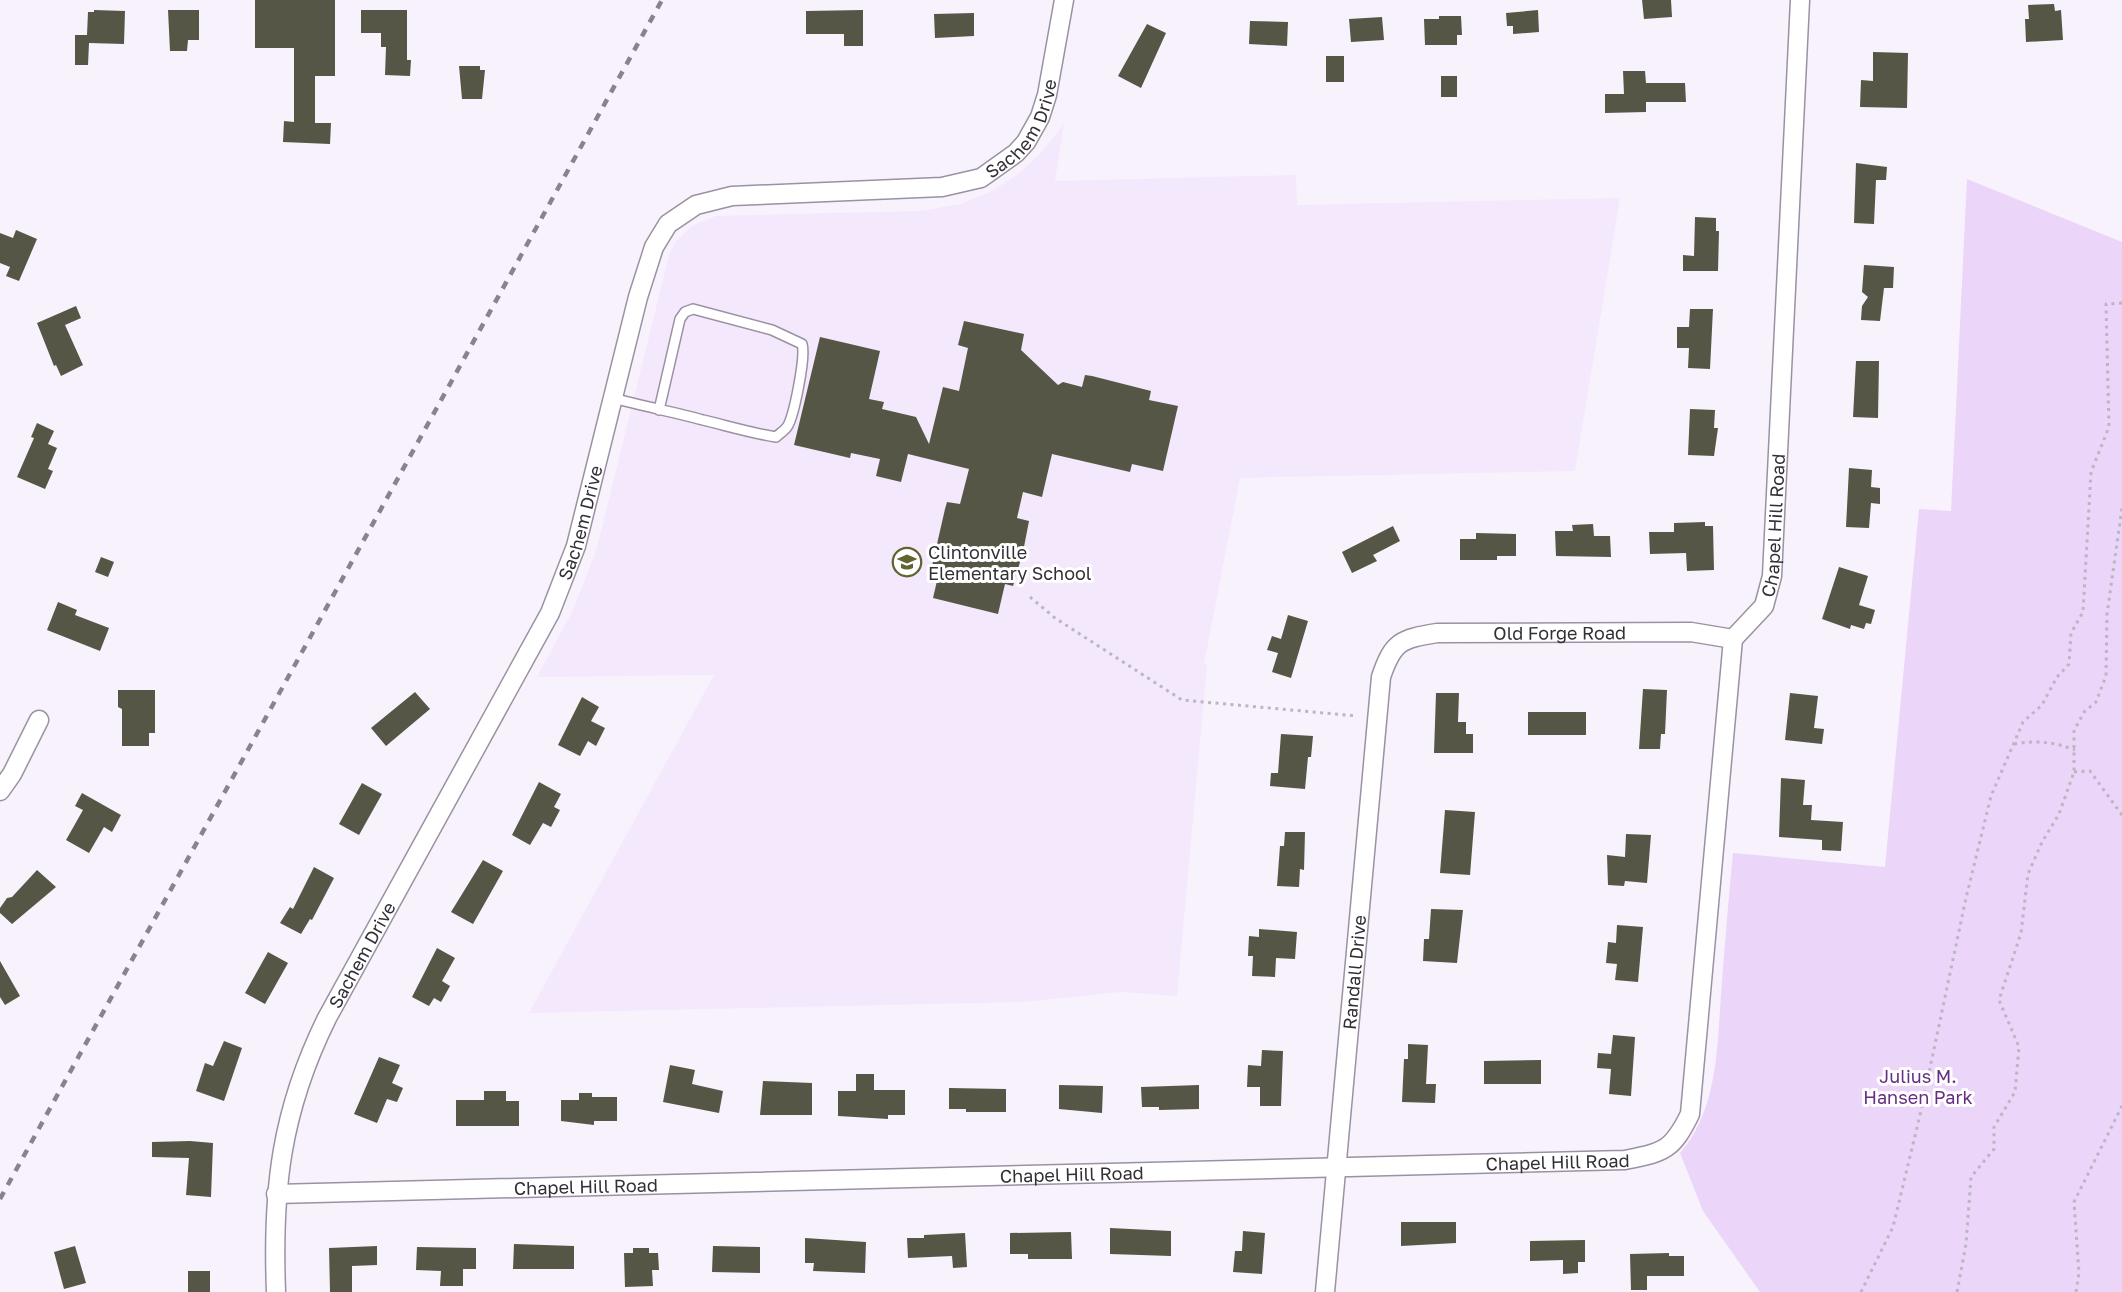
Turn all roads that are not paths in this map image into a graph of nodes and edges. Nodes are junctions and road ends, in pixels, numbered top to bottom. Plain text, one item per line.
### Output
1 (1064, 0) edge
2 (1800, 0) edge
3 (613, 398) junction
4 (659, 410) junction
5 (1733, 639) junction
6 (1389, 653) joint
7 (39, 720) dead end
8 (0, 791) edge
9 (1336, 1168) junction
10 (276, 1194) junction
11 (276, 1292) edge
12 (1325, 1292) edge

1 - 3 street, Sachem Drive
2 - 5 street, Chapel Hill Road
3 - 4 lane
3 - 10 street, Sachem Drive
4 - 4 lane
5 - 6 street, Old Forge Road
5 - 9 street, Chapel Hill Road
6 - 9 street, Randall Drive
7 - 8 street
9 - 10 street, Chapel Hill Road
9 - 12 street, Randall Drive
10 - 11 street, Sachem Drive

